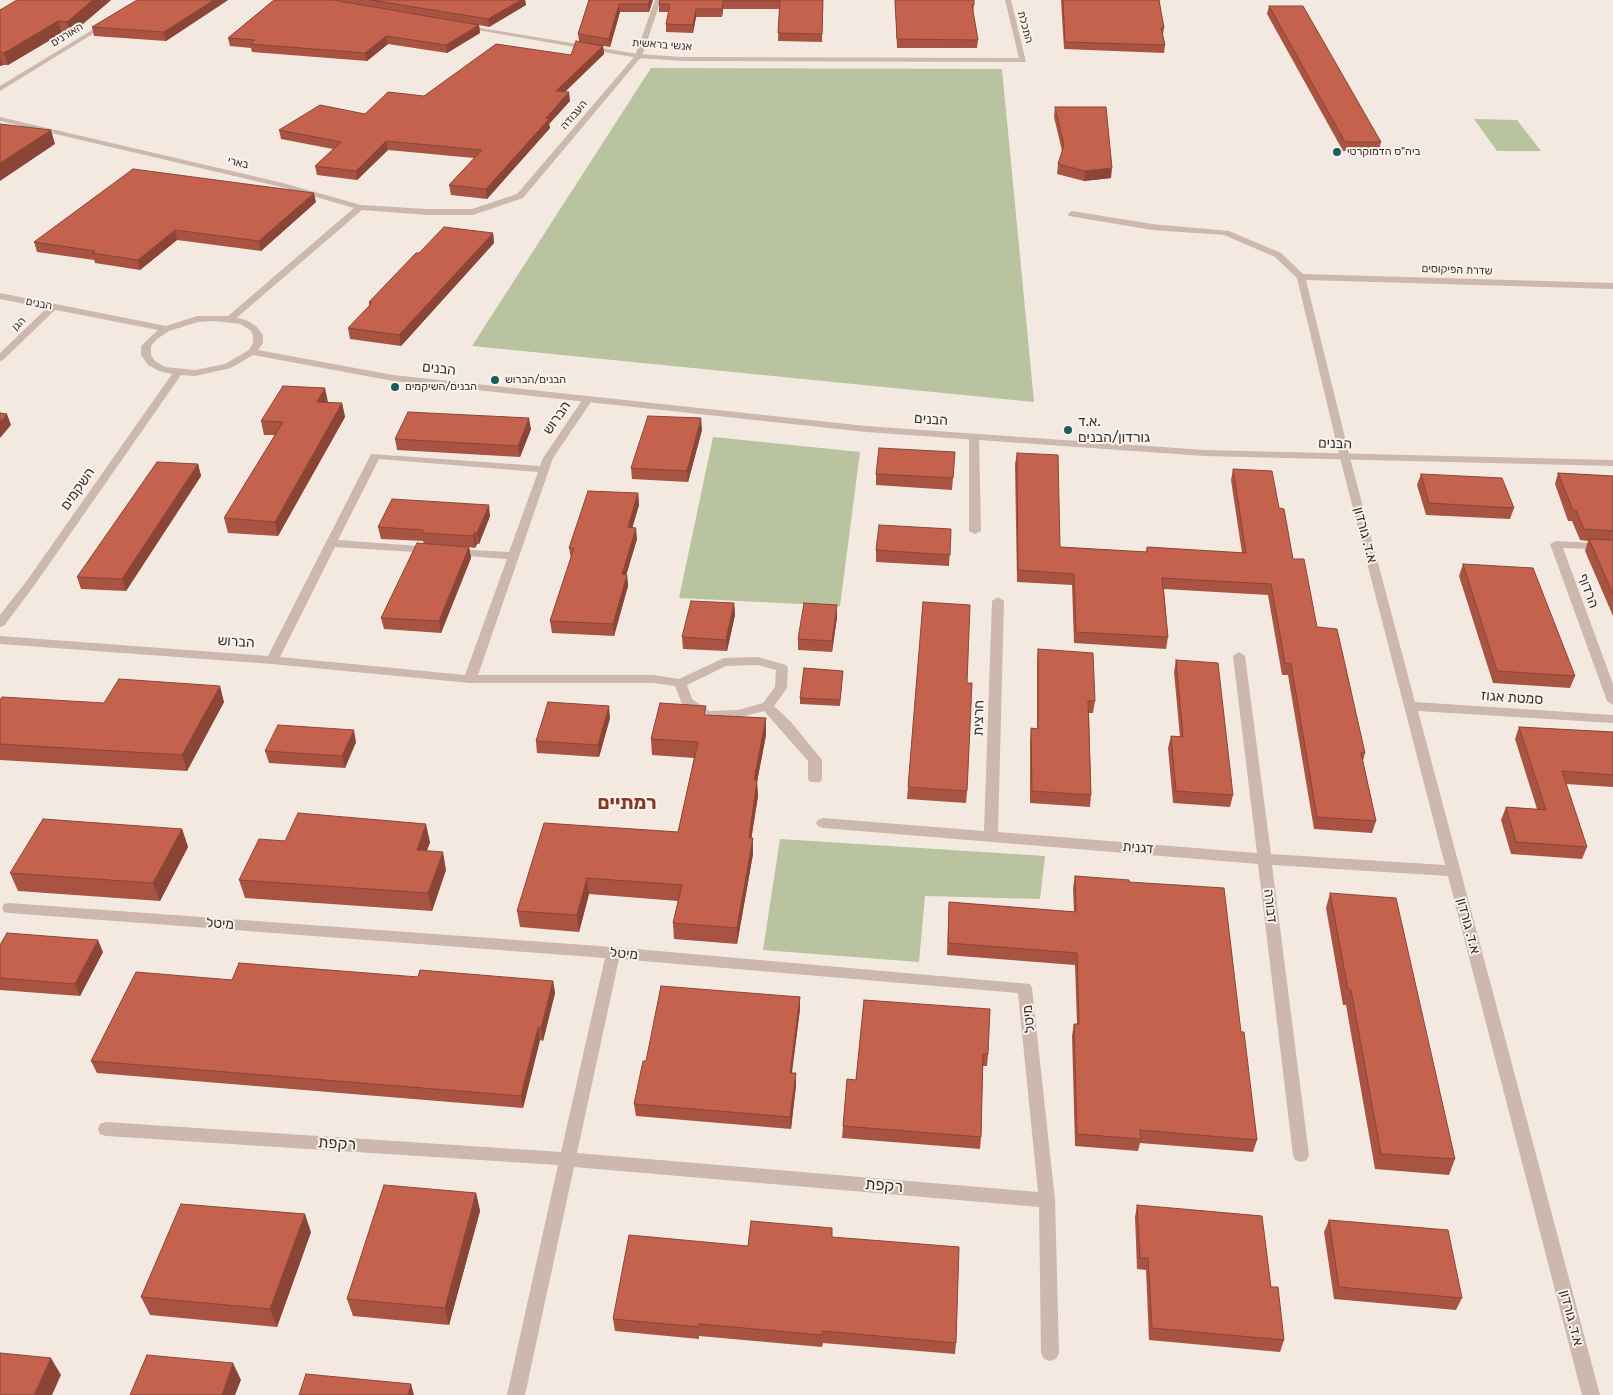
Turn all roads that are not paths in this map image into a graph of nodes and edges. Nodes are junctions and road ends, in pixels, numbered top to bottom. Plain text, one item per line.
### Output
1 (658, 0) edge
2 (1008, 0) edge
3 (113, 20) edge
4 (452, 25) edge
5 (638, 56) junction
6 (1023, 60) joint
7 (0, 88) edge
8 (0, 119) edge
9 (360, 207) junction
10 (473, 212) joint
11 (1072, 214) dead end
12 (1301, 277) junction
13 (1613, 286) edge
14 (0, 296) edge
15 (53, 307) junction
16 (230, 319) junction
17 (166, 329) junction
18 (252, 352) junction
19 (0, 358) edge
20 (178, 372) junction
21 (588, 399) junction
22 (974, 437) junction
23 (1345, 458) junction
24 (1613, 463) edge
25 (544, 469) junction
26 (975, 531) dead end
27 (331, 543) junction
28 (1613, 547) edge
29 (513, 556) junction
30 (998, 601) dead end
31 (0, 622) edge
32 (0, 640) edge
33 (1239, 656) dead end
34 (272, 660) junction
35 (470, 679) junction
36 (680, 683) junction
37 (1613, 701) edge
38 (767, 706) junction
39 (1410, 706) junction
40 (1613, 719) edge
41 (815, 779) dead end
42 (823, 823) dead end
43 (990, 835) junction
44 (1264, 859) junction
45 (1454, 871) junction
46 (9, 908) dead end
47 (613, 953) junction
48 (106, 1129) dead end
49 (1301, 1155) dead end
50 (568, 1159) junction
51 (1047, 1200) junction
52 (1050, 1353) dead end
53 (516, 1395) edge
54 (1591, 1395) edge

1 - 5 street, העבודה
2 - 6 street, התכלת
3 - 7 street, האורנים
4 - 5 street, אנשי בראשית
5 - 6 street, אנשי בראשית
5 - 10 street, העבודה
8 - 9 street, בארי
9 - 10 street, בארי
9 - 16 street
11 - 12 street
12 - 13 street, שדרת הפיקוסים
12 - 23 street, א.ד. גורדון
14 - 15 street, הבנים
15 - 17 street, הבנים
15 - 19 street, הגן
16 - 17 street
16 - 18 street
17 - 20 street
18 - 20 street
18 - 21 street, הבנים
20 - 31 street, השקמים
21 - 22 street, הבנים
21 - 25 street, הברוש
22 - 23 street, הבנים
22 - 26 street
23 - 24 street, הבנים
23 - 39 street, א.ד. גורדון
25 - 27 street
25 - 29 street, הברוש
27 - 29 street
27 - 34 street
28 - 37 street, הרדוף
29 - 35 street, הברוש
30 - 43 street, חרצית
32 - 34 street, הברוש
33 - 44 street, דבורה
34 - 35 street, הברוש
35 - 36 street, הברוש
36 - 38 street
36 - 38 street
38 - 41 street
39 - 40 street, סמטת אגוז
39 - 45 street, א.ד. גורדון
42 - 43 street, דגנית
43 - 44 street, דגנית
44 - 45 street, דגנית
44 - 49 street, דבורה
45 - 54 street, א.ד. גורדון
46 - 47 street, מיטל
47 - 50 street
47 - 51 street, מיטל
48 - 50 street, רקפת
50 - 51 street, רקפת
50 - 53 street
51 - 52 street

